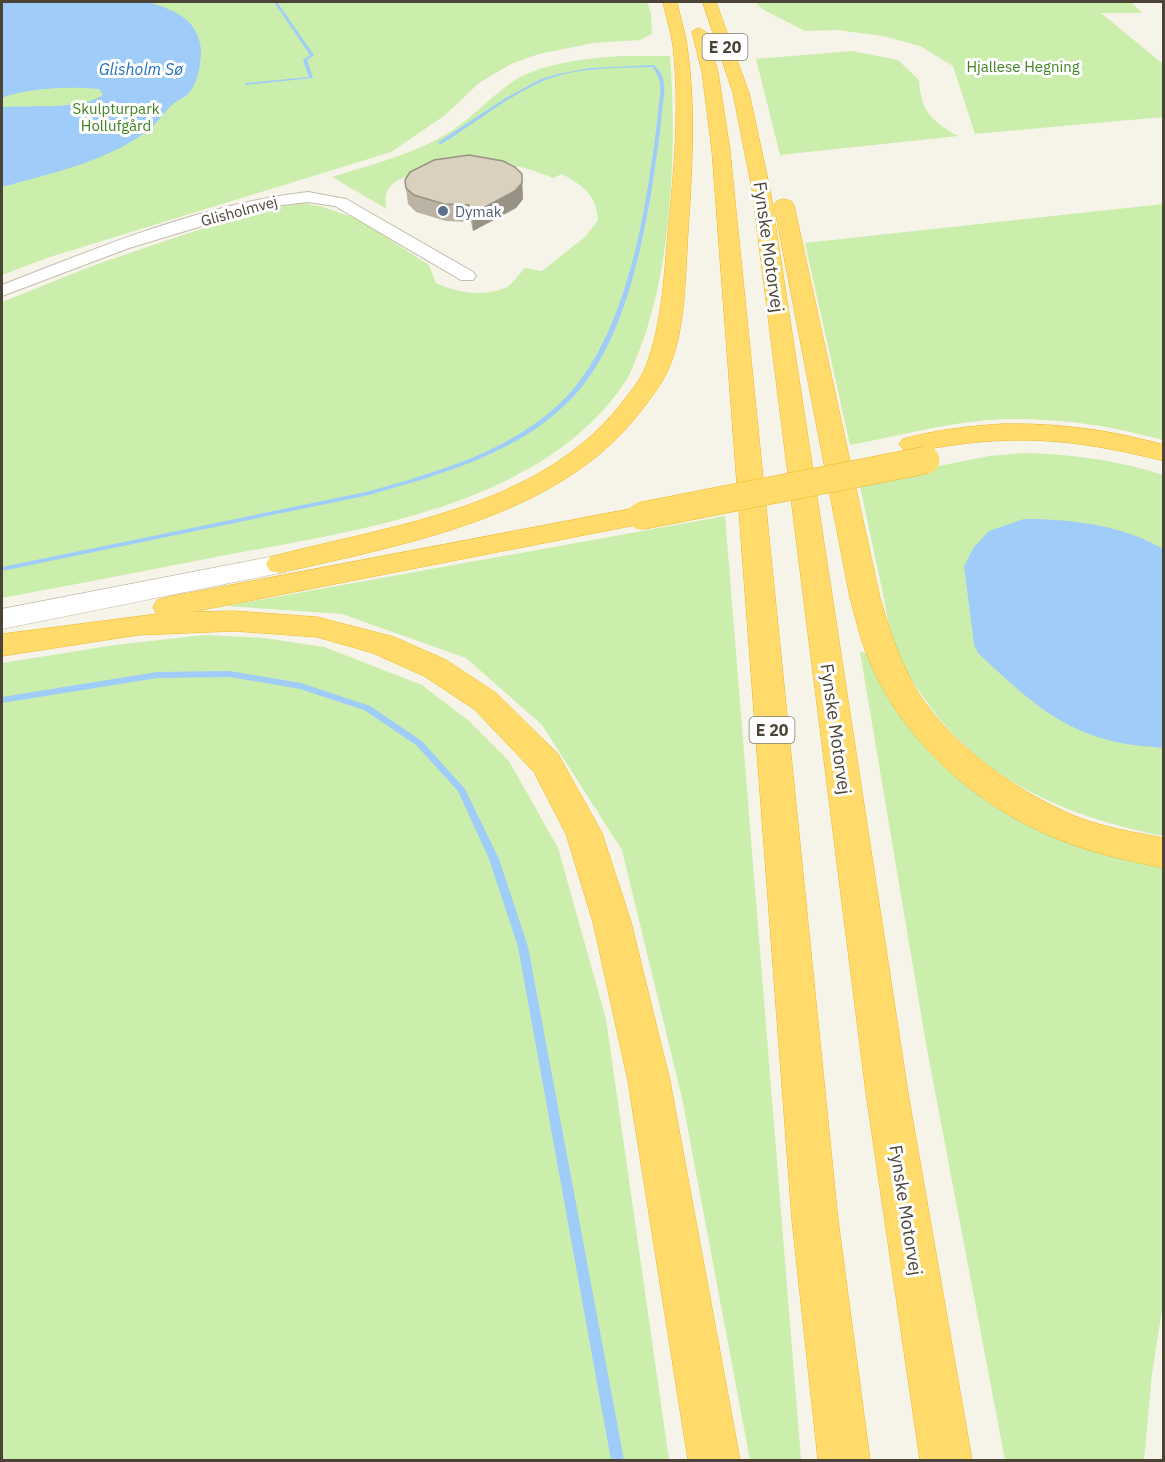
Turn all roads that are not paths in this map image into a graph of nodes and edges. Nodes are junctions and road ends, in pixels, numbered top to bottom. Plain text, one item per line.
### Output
1 (670, 2) edge
2 (689, 2) edge
3 (709, 2) edge
4 (741, 93) junction
5 (467, 276) dead end
6 (2, 291) edge
7 (919, 452) junction
8 (1164, 453) edge
9 (1164, 469) edge
10 (637, 507) junction
11 (280, 564) junction
12 (2, 619) edge
13 (2, 644) edge
14 (1164, 853) edge
15 (714, 1461) edge
16 (844, 1461) edge
17 (946, 1461) edge

1 - 11 highway
2 - 16 highway, Fynske Motorvej / E 20
3 - 4 highway, Fynske Motorvej / E 20
4 - 14 highway
4 - 17 highway, Fynske Motorvej / E 20
5 - 6 street, Glisholmvej
7 - 8 highway
7 - 9 highway
7 - 10 highway, bridge
10 - 11 highway
10 - 13 highway
11 - 12 street
13 - 15 highway

